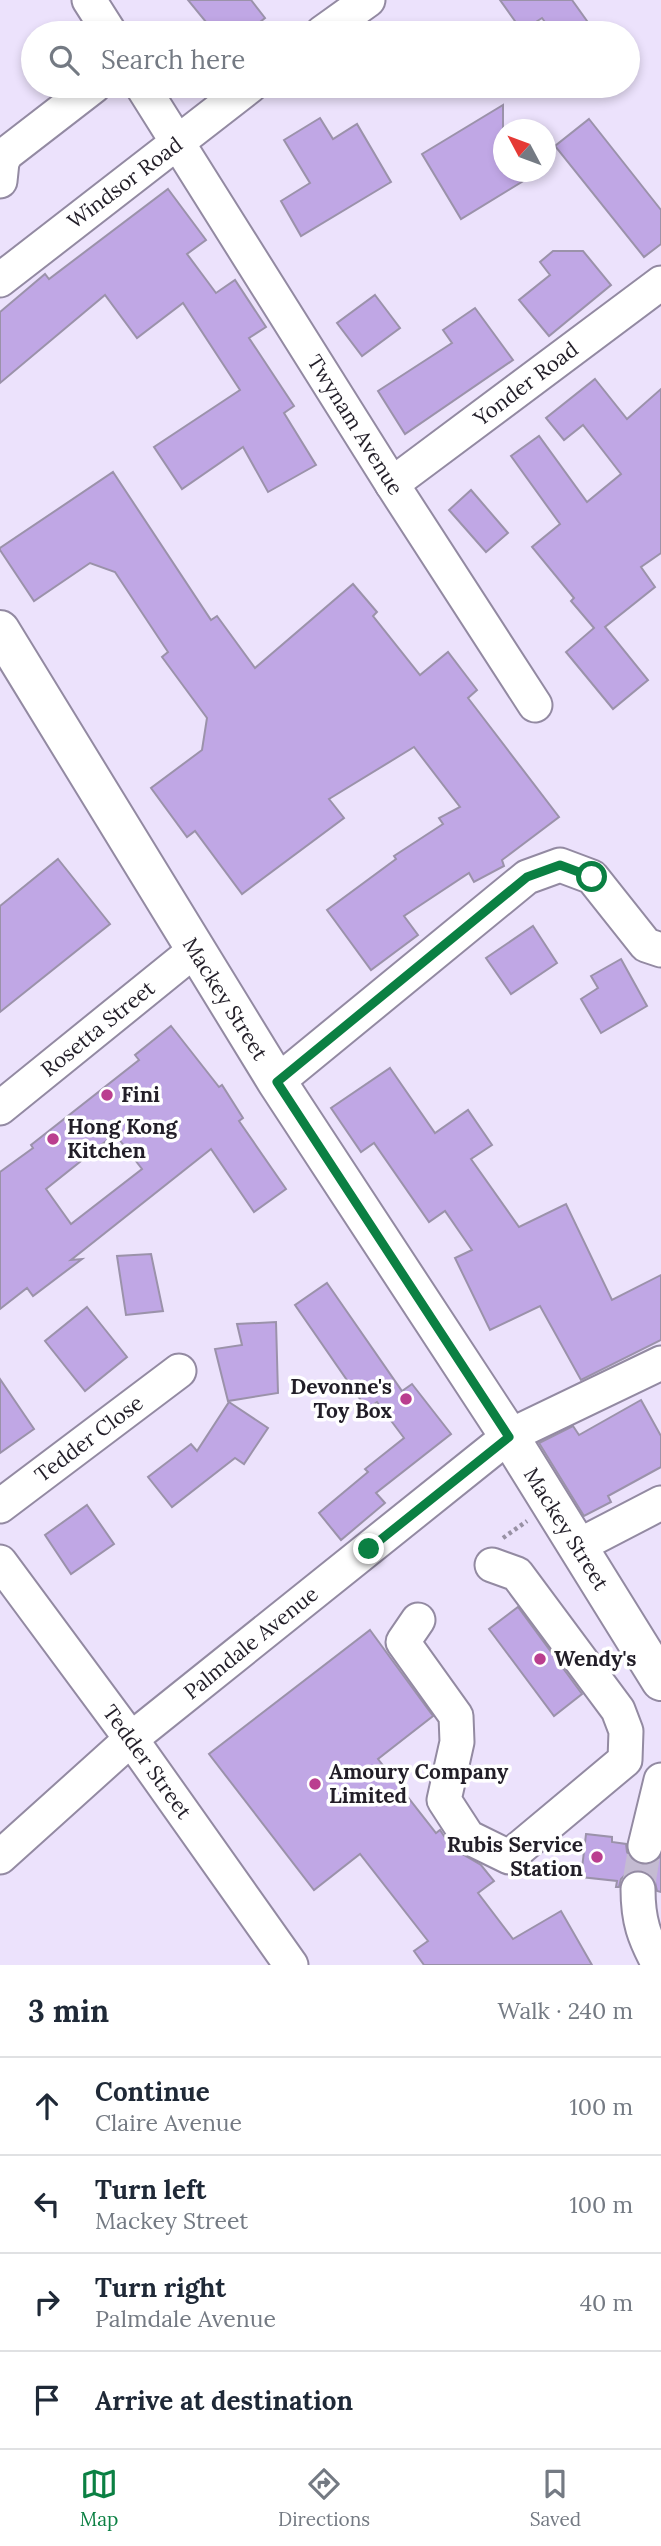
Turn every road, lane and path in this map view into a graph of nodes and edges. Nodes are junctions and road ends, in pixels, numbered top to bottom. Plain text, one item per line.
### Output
1 (89, 0) edge
2 (368, 0) edge
3 (102, 21) edge
4 (339, 21) edge
5 (79, 98) edge
6 (150, 98) edge
7 (235, 98) edge
8 (178, 143) junction
9 (0, 181) edge
10 (0, 281) edge
11 (661, 284) edge
12 (392, 484) junction
13 (0, 630) edge
14 (536, 705) dead end
15 (195, 950) junction
16 (661, 950) edge
17 (277, 1082) junction
18 (0, 1108) edge
19 (661, 1363) edge
20 (179, 1371) dead end
21 (509, 1437) junction
22 (661, 1503) edge
23 (550, 1504) junction
24 (0, 1506) edge
25 (576, 1547) junction
26 (0, 1562) edge
27 (492, 1565) joint
28 (418, 1620) dead end
29 (661, 1681) edge
30 (131, 1739) junction
31 (661, 1780) edge
32 (652, 1832) tunnel mouth
33 (0, 1857) edge
34 (638, 1889) tunnel mouth
35 (291, 1965) edge
36 (659, 1965) edge

1 - 3 street
2 - 4 street
5 - 9 street
6 - 8 street, Twynam Avenue
7 - 8 street, Windsor Road
8 - 10 street, Windsor Road
8 - 12 street, Twynam Avenue
11 - 12 street, Yonder Road
12 - 14 street, Twynam Avenue
13 - 15 main road, Mackey Street
15 - 17 main road, Mackey Street
15 - 18 street, Rosetta Street
16 - 17 street
17 - 21 main road, Mackey Street
19 - 21 street, Palmdale Avenue
20 - 24 street, Tedder Close
21 - 23 main road, Mackey Street
21 - 30 street, Palmdale Avenue
22 - 25 street
23 - 25 main road, Mackey Street
23 - 27 path
25 - 29 main road, Mackey Street
26 - 30 street, Tedder Street
27 - 28 street
30 - 33 street, Palmdale Avenue
30 - 35 street, Tedder Street
31 - 32 street
34 - 36 street

